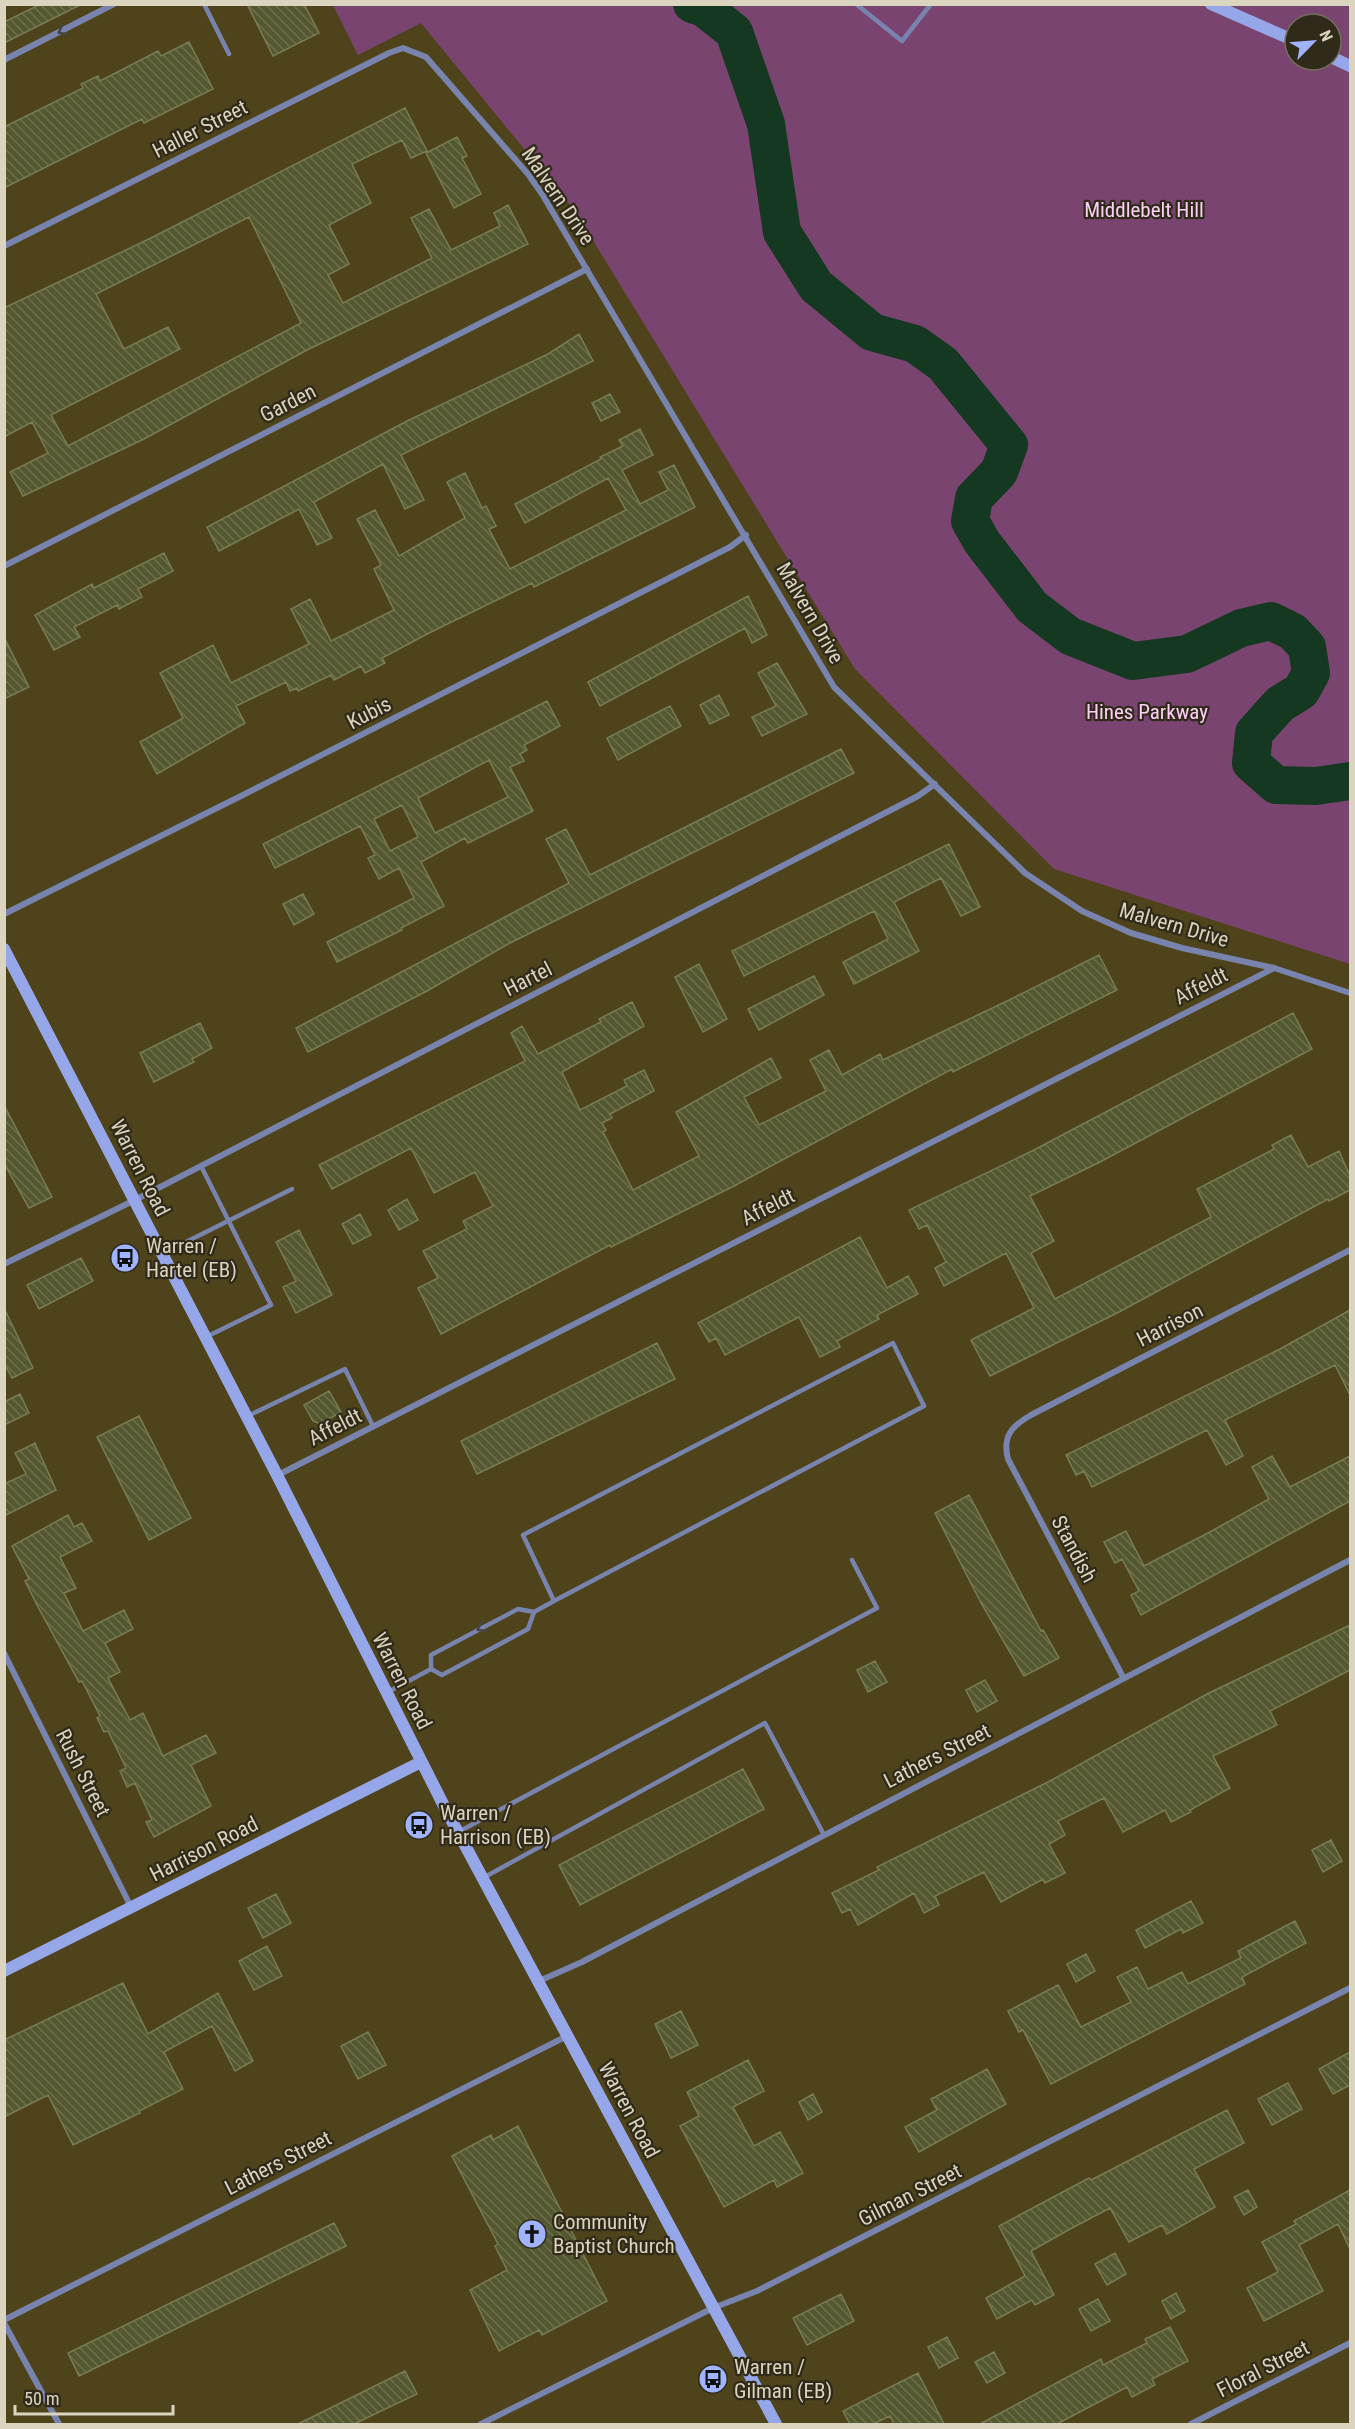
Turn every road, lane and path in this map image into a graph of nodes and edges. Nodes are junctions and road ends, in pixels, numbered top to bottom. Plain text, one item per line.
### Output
1 (114, 4) edge
2 (204, 4) edge
3 (856, 4) edge
4 (931, 4) edge
5 (1211, 4) edge
6 (1283, 37) edge
7 (412, 50) joint
8 (229, 54) dead end
9 (4, 60) edge
10 (4, 246) edge
11 (587, 269) junction
12 (746, 535) junction
13 (4, 566) edge
14 (935, 784) junction
15 (4, 914) edge
16 (4, 949) edge
17 (1274, 968) junction
18 (1350, 993) edge
19 (201, 1166) junction
20 (292, 1189) dead end
21 (135, 1200) junction
22 (228, 1221) junction
23 (1350, 1250) edge
24 (162, 1254) junction
25 (4, 1264) edge
26 (206, 1337) junction
27 (247, 1417) junction
28 (374, 1426) junction
29 (1008, 1434) joint
30 (277, 1475) junction
31 (852, 1560) dead end
32 (1350, 1560) edge
33 (554, 1601) junction
34 (534, 1612) junction
35 (4, 1653) edge
36 (431, 1669) junction
37 (1123, 1677) junction
38 (386, 1693) junction
39 (421, 1762) junction
40 (458, 1833) junction
41 (823, 1833) junction
42 (483, 1878) junction
43 (132, 1908) junction
44 (4, 1971) edge
45 (538, 1982) junction
46 (1350, 1989) edge
47 (567, 2036) junction
48 (713, 2308) junction
49 (4, 2322) edge
50 (1350, 2343) edge
51 (59, 2424) edge
52 (481, 2424) edge
53 (776, 2424) edge
54 (1191, 2424) edge

1 -> 9 street
2 - 8 lane
3 - 4 lane
5 - 6 main road
7 - 10 street, Haller Street
7 - 11 street, Malvern Drive
11 - 12 street, Malvern Drive
11 - 13 street, Garden
12 - 14 street, Malvern Drive
12 - 15 street, Kubis
14 - 17 street, Malvern Drive
14 - 19 street, Hartel
16 - 21 main road, Warren Road
17 - 18 street, Malvern Drive
17 - 28 street, Affeldt
19 - 21 street, Hartel
19 - 22 lane
20 - 22 lane
21 - 24 main road, Warren Road
21 - 25 street, Hartel
22 - 24 lane
22 - 26 lane
23 - 29 street, Harrison
24 - 26 main road, Warren Road
26 - 27 main road, Warren Road
27 - 28 lane
27 - 30 main road, Warren Road
28 - 30 street, Affeldt
29 - 37 street, Standish
30 - 38 main road, Warren Road
31 - 40 lane
32 - 37 street, Lathers Street
33 - 33 lane
33 - 34 lane
34 - 36 lane
34 -> 36 lane
35 - 43 street, Rush Street
36 - 38 lane
37 - 41 street, Lathers Street
38 - 39 main road, Warren Road
39 - 40 main road, Warren Road
39 - 43 main road, Harrison Road
40 - 42 main road, Warren Road
41 - 42 lane
41 - 45 street, Lathers Street
42 - 45 main road, Warren Road
43 - 44 main road, Harrison Road
45 - 47 main road, Warren Road
46 - 48 street, Gilman Street
47 - 48 main road, Warren Road
47 - 49 street, Lathers Street
48 - 52 street, Gilman Street
48 - 53 main road, Warren Road
49 - 51 street
50 - 54 street, Floral Street

